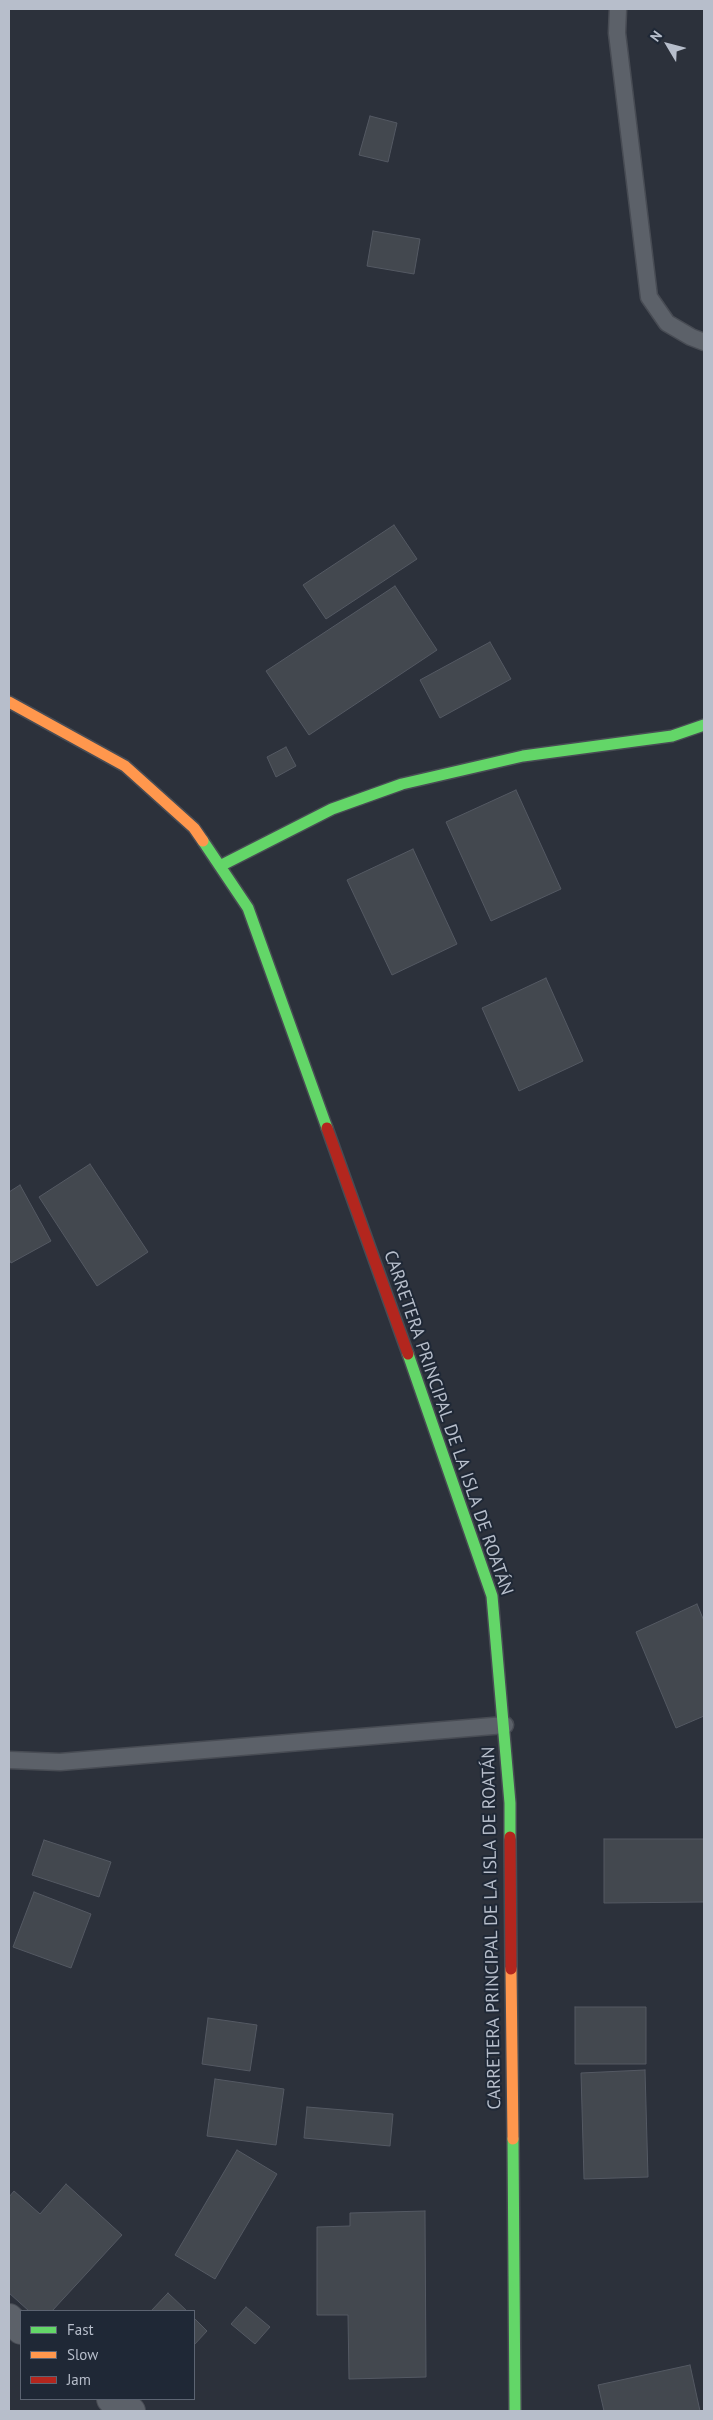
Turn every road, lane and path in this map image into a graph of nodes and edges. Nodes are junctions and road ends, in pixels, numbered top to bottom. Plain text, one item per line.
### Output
1 (618, 9) edge
2 (704, 342) edge
3 (9, 702) edge
4 (704, 725) edge
5 (220, 866) junction
6 (505, 1725) junction
7 (9, 1760) edge
8 (9, 2318) edge
9 (20, 2329) edge
10 (114, 2400) edge
11 (131, 2411) edge
12 (515, 2411) edge

1 - 2 lane
3 - 5 main road, CARRETERA PRINCIPAL DE LA ISLA DE ROATÁN
4 - 5 main road
5 - 6 main road, CARRETERA PRINCIPAL DE LA ISLA DE ROATÁN
6 - 7 lane
6 - 12 main road, CARRETERA PRINCIPAL DE LA ISLA DE ROATÁN
8 - 9 street
10 - 11 street

